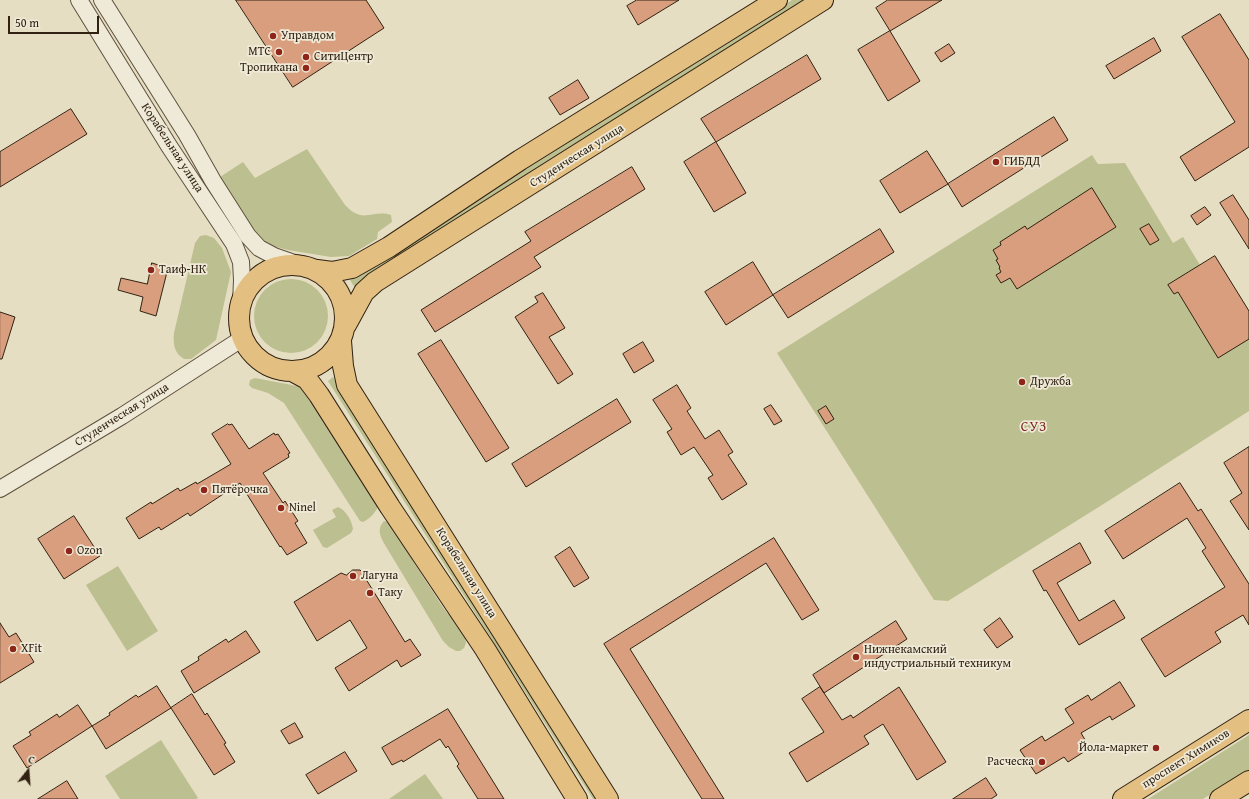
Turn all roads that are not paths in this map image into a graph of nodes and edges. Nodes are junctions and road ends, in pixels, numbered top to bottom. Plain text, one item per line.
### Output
1 (79, 0) edge
2 (102, 0) edge
3 (777, 0) edge
4 (823, 0) edge
5 (309, 268) junction
6 (241, 303) junction
7 (343, 333) junction
8 (243, 338) junction
9 (294, 372) junction
10 (0, 489) edge
11 (1249, 720) edge
12 (1249, 781) edge
13 (577, 799) edge
14 (608, 799) edge
15 (1123, 799) edge
16 (1220, 799) edge

1 - 6 street, Корабельная улица
2 - 5 street, Корабельная улица
3 - 5 main road
4 - 7 main road, Студенческая улица
5 - 6 main road, Корабельная улица
5 - 7 main road, Корабельная улица
6 - 8 main road, Корабельная улица
7 - 9 main road, Корабельная улица
7 - 14 main road, Корабельная улица
8 - 9 main road, Корабельная улица
8 - 10 street, Студенческая улица
9 - 13 main road, Корабельная улица
11 - 15 main road, проспект Химиков
12 - 16 main road

